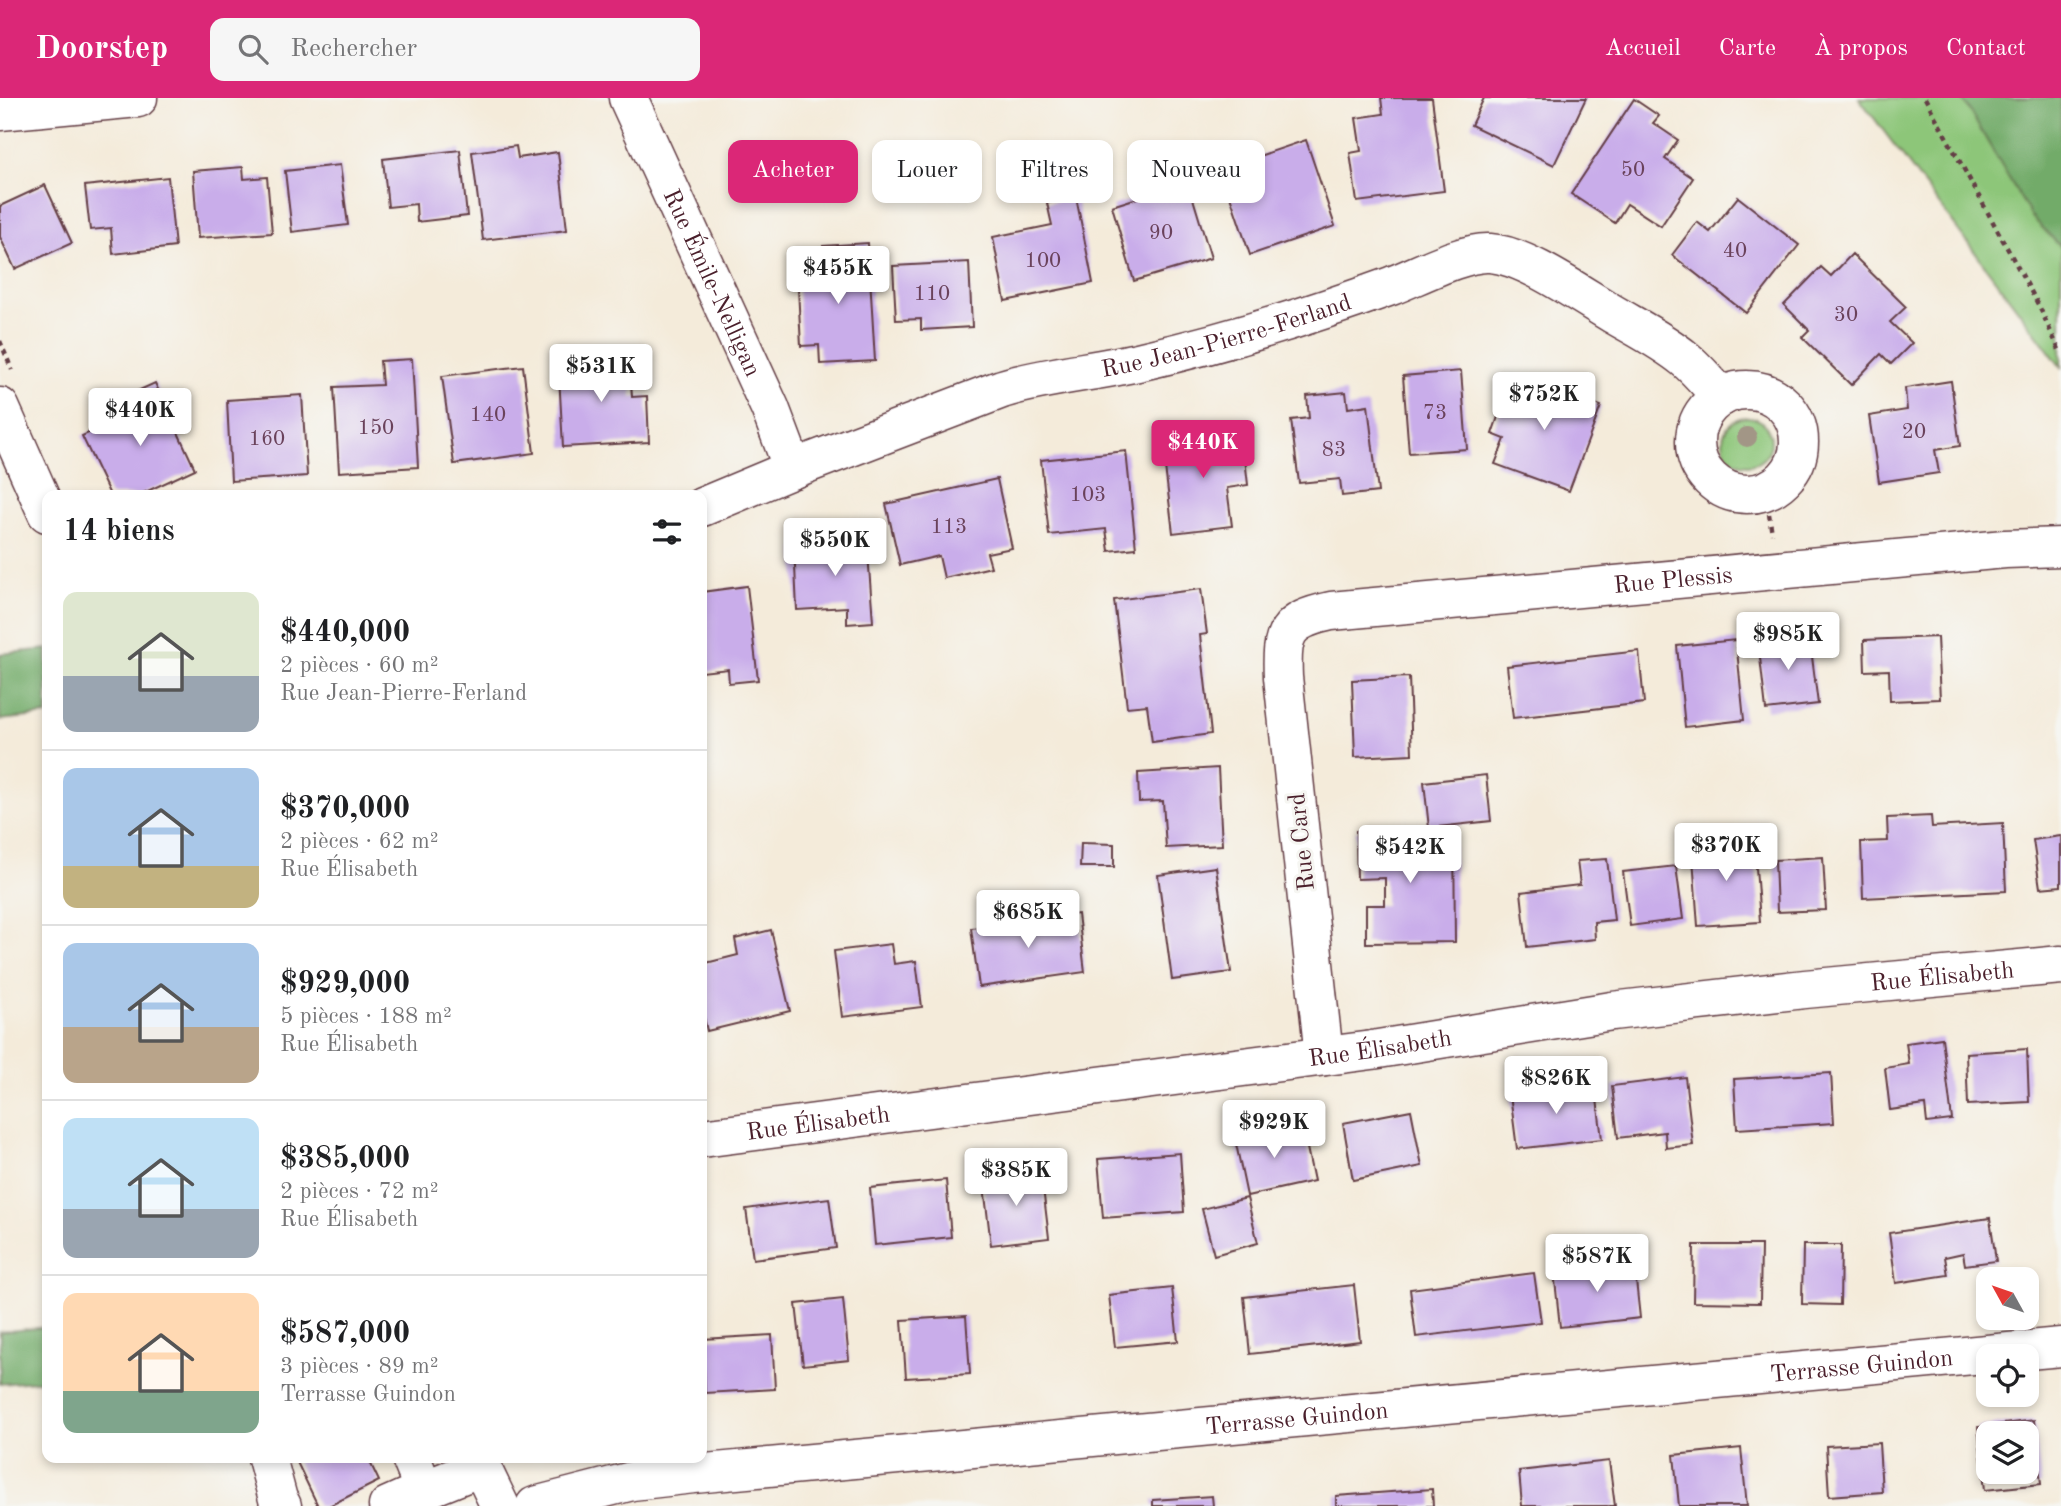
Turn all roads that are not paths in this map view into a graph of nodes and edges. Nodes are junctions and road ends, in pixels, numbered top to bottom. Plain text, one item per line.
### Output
1 (138, 98) edge
2 (628, 98) edge
3 (0, 111) edge
4 (1721, 397) dead end
5 (0, 407) edge
6 (793, 469) junction
7 (42, 502) edge
8 (707, 505) edge
9 (2061, 547) edge
10 (1291, 629) joint
11 (2061, 965) edge
12 (1324, 1056) junction
13 (707, 1137) edge
14 (2061, 1347) edge
15 (268, 1463) edge
16 (474, 1463) edge
17 (479, 1463) edge
18 (417, 1474) edge
19 (282, 1506) edge
20 (388, 1506) edge
21 (500, 1506) edge
22 (535, 1506) edge

1 - 3 street
2 - 6 street, Rue Émile-Nelligan
4 - 6 street, Rue Jean-Pierre-Ferland
5 - 7 street
6 - 8 street, Rue Jean-Pierre-Ferland
9 - 10 street, Rue Plessis
10 - 12 street, Rue Card
11 - 12 street, Rue Élisabeth
12 - 13 street, Rue Élisabeth
14 - 22 street, Terrasse Guindon
15 - 19 street
16 - 18 street
17 - 21 street
18 - 20 street

